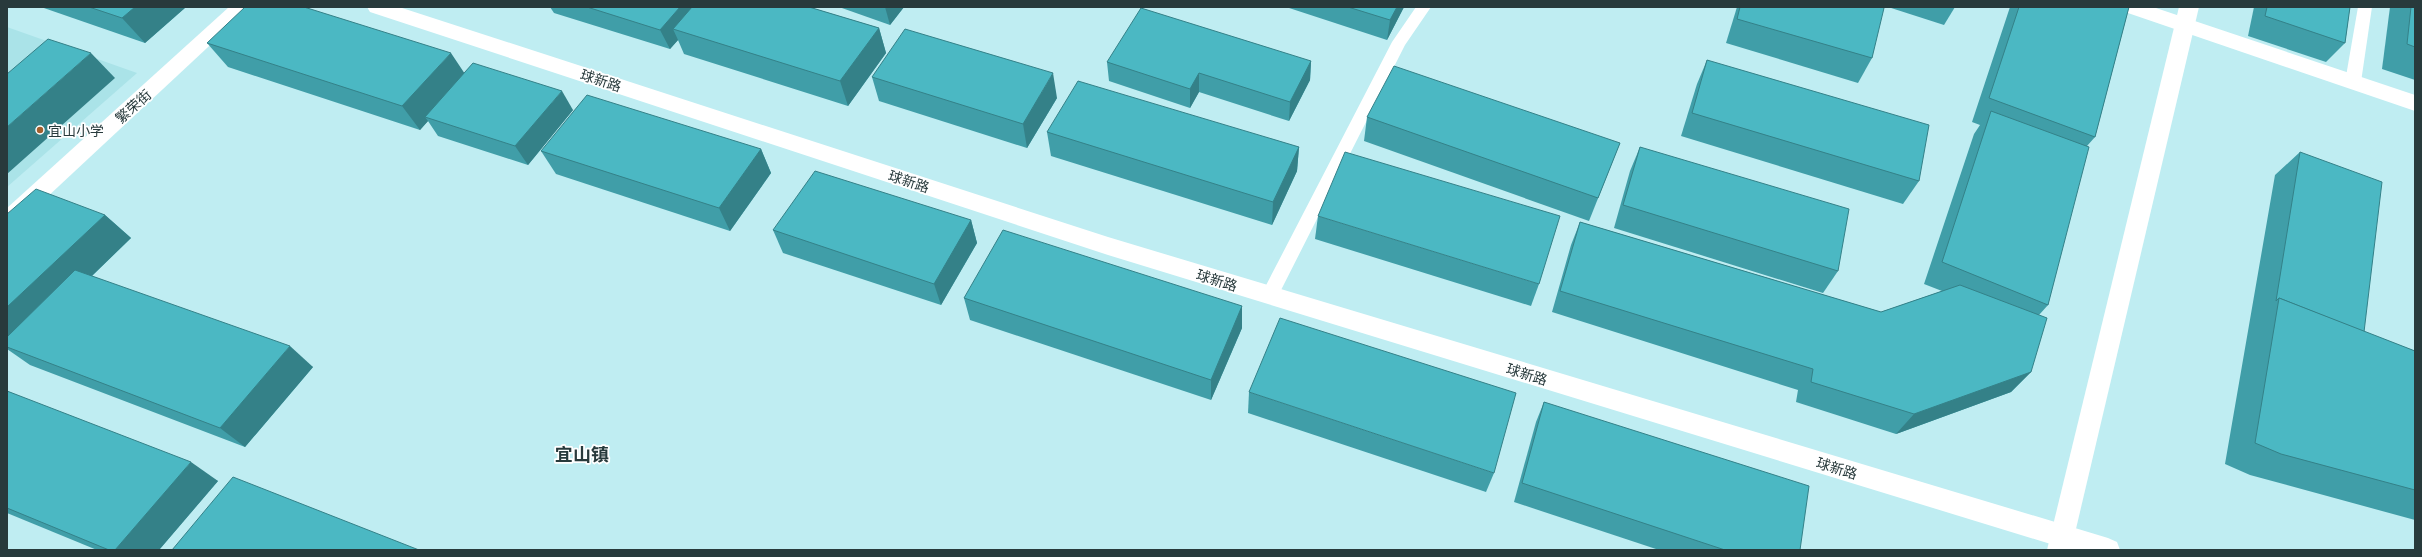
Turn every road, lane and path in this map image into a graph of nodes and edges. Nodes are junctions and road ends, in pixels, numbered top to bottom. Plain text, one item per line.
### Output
1 (242, 7) edge
2 (377, 7) edge
3 (1424, 7) edge
4 (2132, 7) edge
5 (2365, 7) edge
6 (2187, 15) edge
7 (2353, 82) junction
8 (2415, 103) edge
9 (7, 221) edge
10 (1270, 295) junction
11 (2061, 543) edge
12 (2108, 550) edge

1 - 9 street, 繁荣街
2 - 10 street, 球新路
3 - 10 lane
4 - 6 street
5 - 7 lane
6 - 7 street
6 - 11 street
7 - 8 street
10 - 11 street, 球新路
11 - 12 street, 球新路

